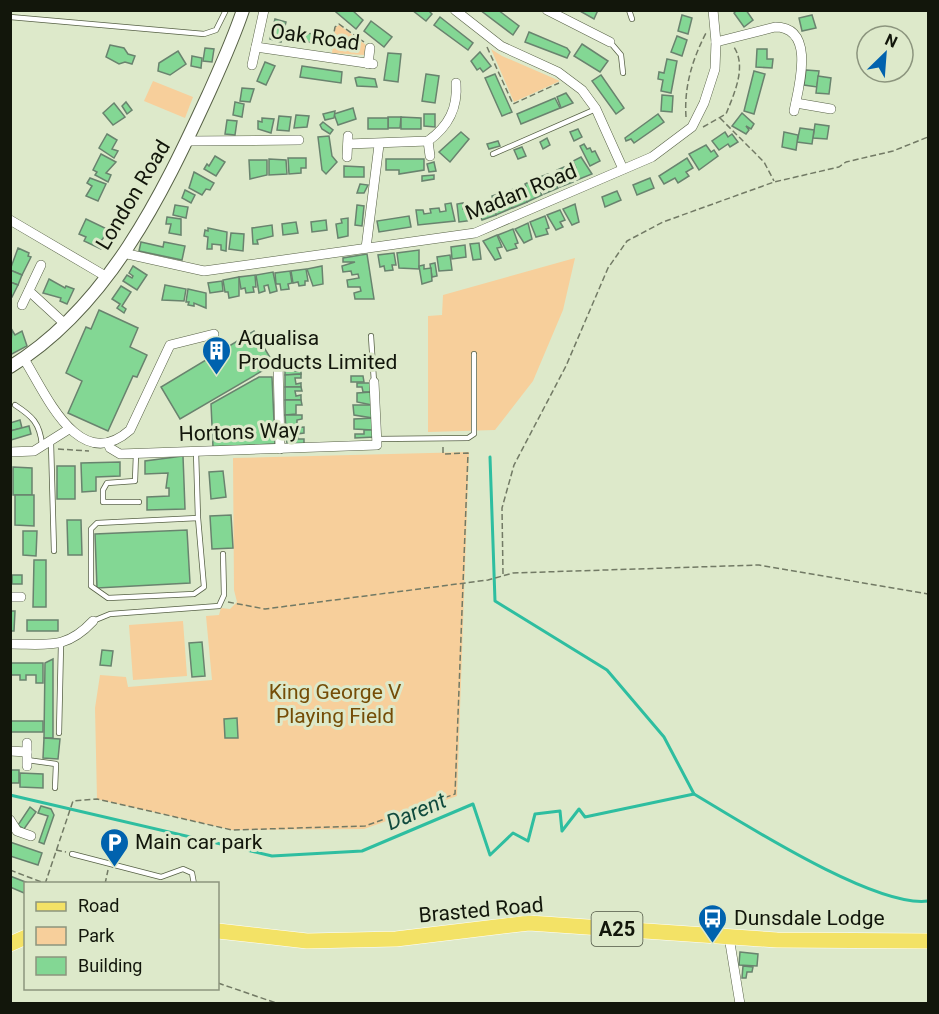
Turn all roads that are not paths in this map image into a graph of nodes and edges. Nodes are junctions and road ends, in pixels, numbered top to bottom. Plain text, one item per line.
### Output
1 (226, 10) edge
2 (243, 10) edge
3 (264, 10) edge
4 (455, 10) edge
5 (547, 10) edge
6 (629, 10) edge
7 (713, 13) edge
8 (10, 17) edge
9 (632, 19) dead end
10 (610, 42) joint
11 (716, 42) junction
12 (256, 47) junction
13 (370, 48) road end
14 (252, 66) dead end
15 (623, 73) dead end
16 (456, 83) dead end
17 (831, 109) dead end
18 (596, 110) junction
19 (299, 140) dead end
20 (188, 141) junction
21 (428, 141) junction
22 (379, 145) junction
23 (493, 154) dead end
24 (430, 156) dead end
25 (347, 157) dead end
26 (623, 170) junction
27 (10, 220) edge
28 (366, 248) junction
29 (123, 253) junction
30 (41, 265) dead end
31 (107, 277) junction
32 (29, 291) junction
33 (22, 305) dead end
34 (65, 324) junction
35 (214, 334) dead end
36 (371, 336) dead end
37 (474, 354) dead end
38 (24, 359) junction
39 (278, 362) dead end
40 (10, 367) edge
41 (374, 382) joint
42 (15, 405) dead end
43 (69, 429) junction
44 (377, 442) junction
45 (108, 443) junction
46 (48, 447) junction
47 (280, 448) junction
48 (10, 452) edge
49 (196, 452) junction
50 (136, 454) junction
51 (139, 502) dead end
52 (198, 518) junction
53 (54, 550) dead end
54 (222, 554) dead end
55 (10, 597) edge
56 (21, 597) dead end
57 (93, 621) joint
58 (10, 644) edge
59 (62, 644) junction
60 (59, 733) dead end
61 (10, 751) edge
62 (27, 755) joint
63 (56, 788) dead end
64 (10, 820) edge
65 (31, 836) dead end
66 (72, 854) road end
67 (194, 882) edge
68 (219, 931) edge
69 (729, 937) junction
70 (24, 938) edge
71 (928, 941) edge
72 (10, 945) edge
73 (740, 1004) edge

1 - 8 lane
2 - 20 street, London Road
3 - 12 street
4 - 18 street
5 - 10 street
6 - 9 lane
7 - 11 street, Madan Road
10 - 15 lane
11 - 17 street
11 - 26 street, Madan Road
12 - 13 street, Oak Road
12 - 14 street
16 - 21 street
18 - 23 lane
18 - 26 street
19 - 20 street
20 - 29 street, London Road
21 - 22 street
21 - 24 street
22 - 25 street
22 - 28 street
26 - 28 street, Madan Road
27 - 31 street
28 - 29 street, Madan Road
29 - 31 street, London Road
30 - 32 street
31 - 34 street, London Road
32 - 33 street
32 - 34 street
34 - 38 street, London Road
35 - 45 street
36 - 41 lane
37 - 44 lane
38 - 40 street, London Road
38 - 43 street
39 - 47 street
41 - 44 street
42 - 46 lane
43 - 45 street, Hortons Way
43 - 46 street
44 - 47 street, Hortons Way
45 - 50 street, Hortons Way
46 - 48 street
46 - 53 lane
47 - 49 street, Hortons Way
49 - 50 street, Hortons Way
49 - 52 lane
50 - 51 lane
52 - 52 lane
54 - 57 lane
55 - 56 street
57 - 59 street
58 - 59 street
59 - 60 lane
61 - 62 street
62 - 63 lane
64 - 65 street
66 - 67 lane
68 - 69 main road, Brasted Road / A25
69 - 71 main road, Brasted Road / A25
69 - 73 street
70 - 72 main road

